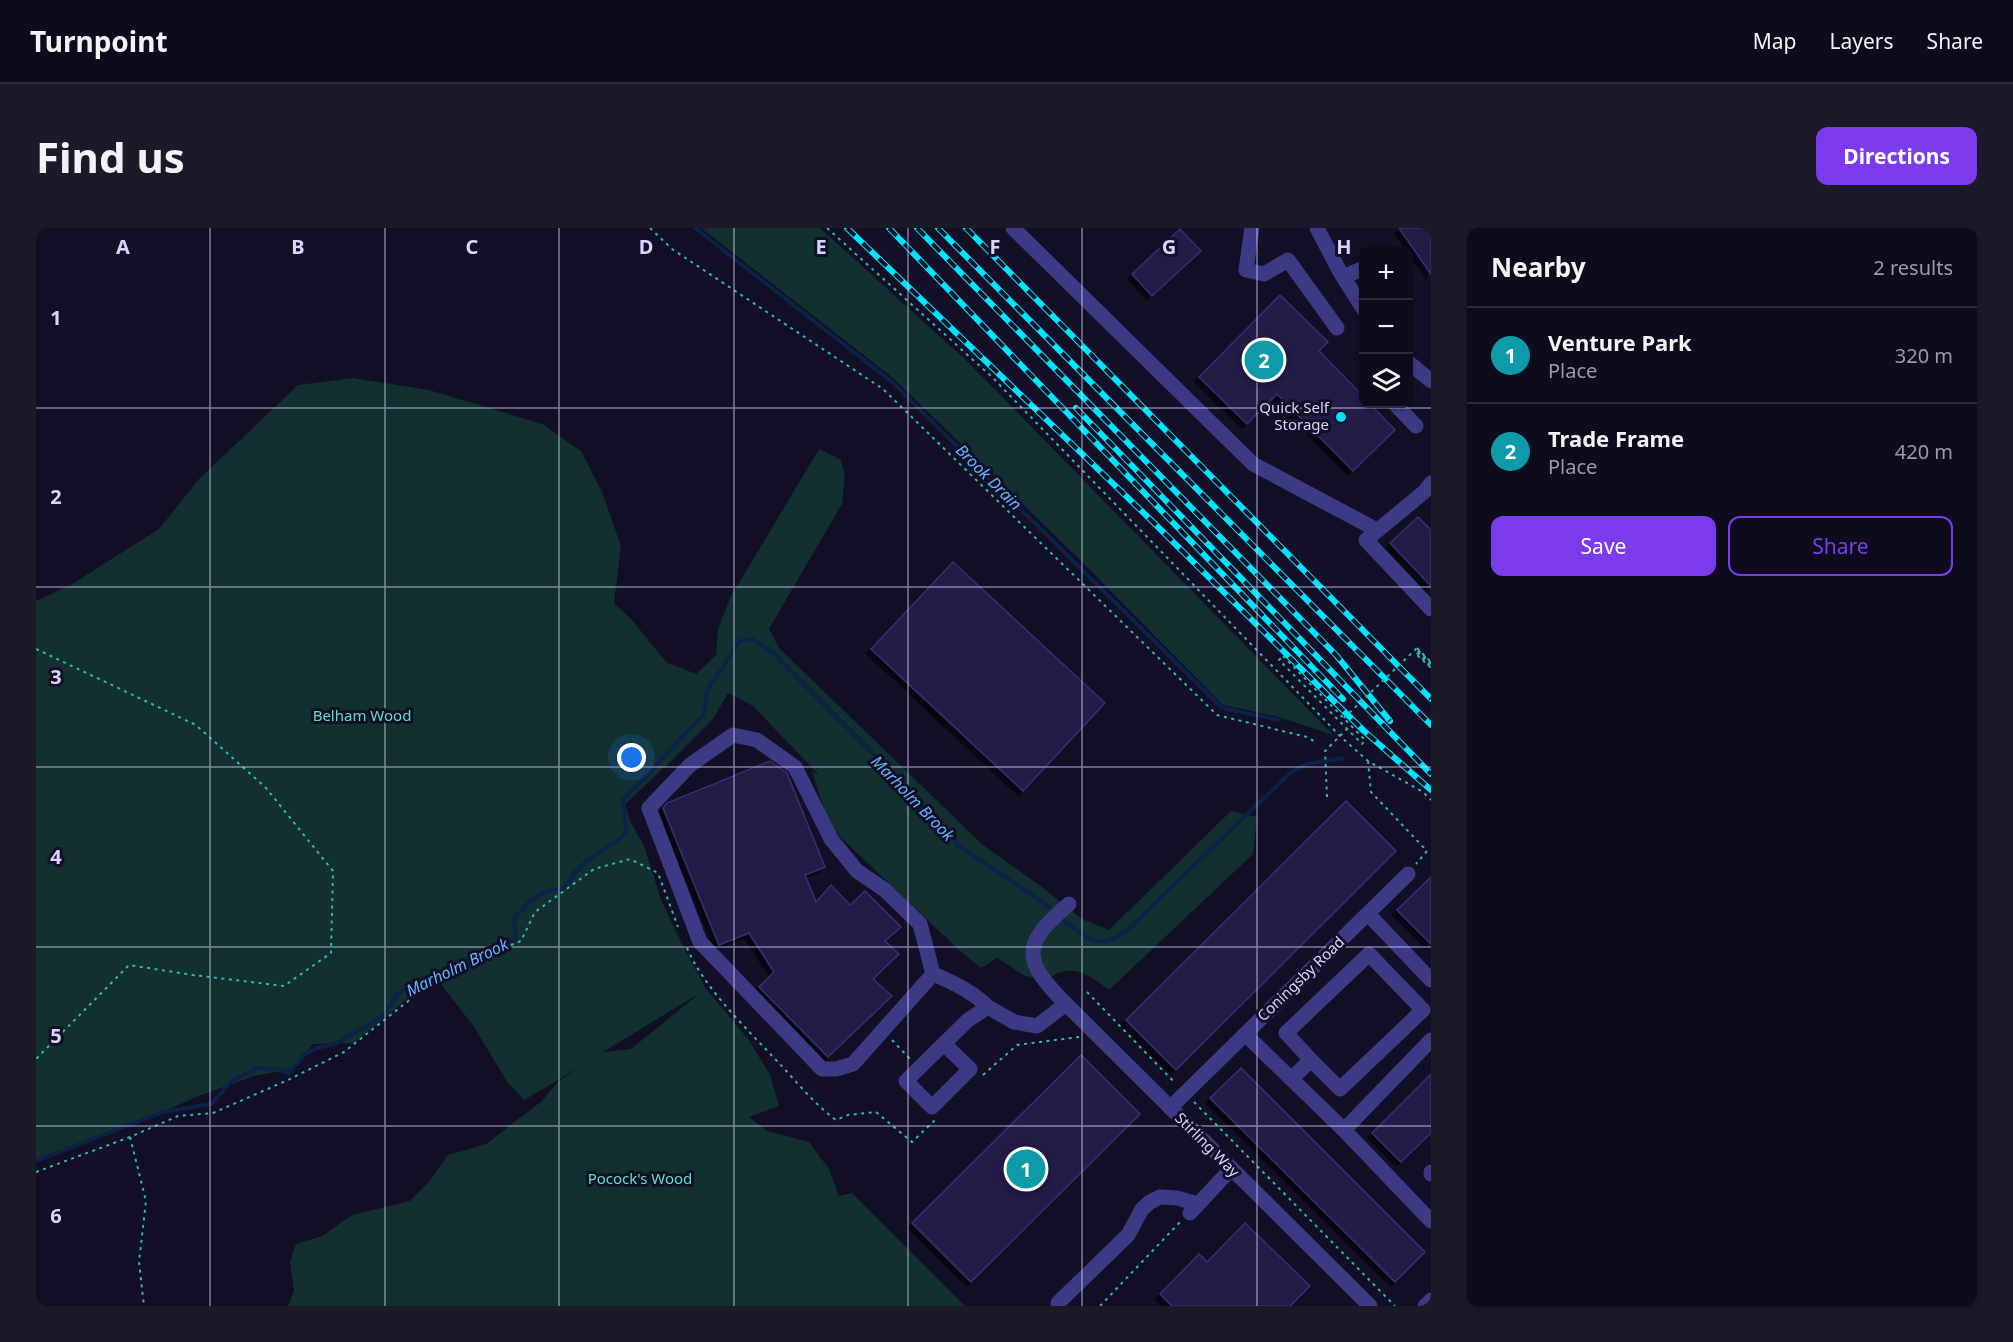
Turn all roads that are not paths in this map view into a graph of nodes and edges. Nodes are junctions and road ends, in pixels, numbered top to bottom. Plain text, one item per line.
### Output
1 (1013, 228) edge
2 (1252, 228) edge
3 (1317, 228) edge
4 (1359, 270) edge
5 (1343, 277) junction
6 (1359, 302) edge
7 (1337, 328) dead end
8 (1413, 366) edge
9 (1431, 381) edge
10 (1399, 408) edge
11 (1416, 426) dead end
12 (1429, 491) edge
13 (1372, 535) junction
14 (1431, 609) edge
15 (1408, 874) road end
16 (1069, 904) dead end
17 (1368, 914) junction
18 (1412, 960) junction
19 (933, 974) junction
20 (1393, 979) junction
21 (1431, 980) edge
22 (1066, 1004) junction
23 (988, 1007) junction
24 (1245, 1034) junction
25 (1431, 1040) edge
26 (944, 1044) junction
27 (1311, 1060) junction
28 (1291, 1079) junction
29 (1170, 1108) junction
30 (1344, 1130) junction
31 (1231, 1169) junction
32 (1431, 1221) edge
33 (1431, 1300) edge
34 (1058, 1303) dead end
35 (1370, 1306) edge
36 (1425, 1306) edge

1 - 13 street
2 - 7 street
3 - 5 street
4 - 5 street
5 - 6 street
8 - 9 street
10 - 11 street
12 - 13 street
13 - 14 street
15 - 17 street, Coningsby Road
16 - 22 street, Stirling Way
17 - 18 street
17 - 24 street, Coningsby Road
18 - 20 street
18 - 21 street
19 - 19 street
19 - 23 street
20 - 27 street
20 - 27 street
22 - 23 street
22 - 29 street, Stirling Way
23 - 26 street
24 - 28 street
24 - 29 street, Coningsby Road
25 - 30 street
26 - 26 street
27 - 28 street
28 - 30 street
29 - 31 street, Stirling Way
30 - 32 street
31 - 34 street
31 - 35 street, Stirling Way
33 - 36 street

